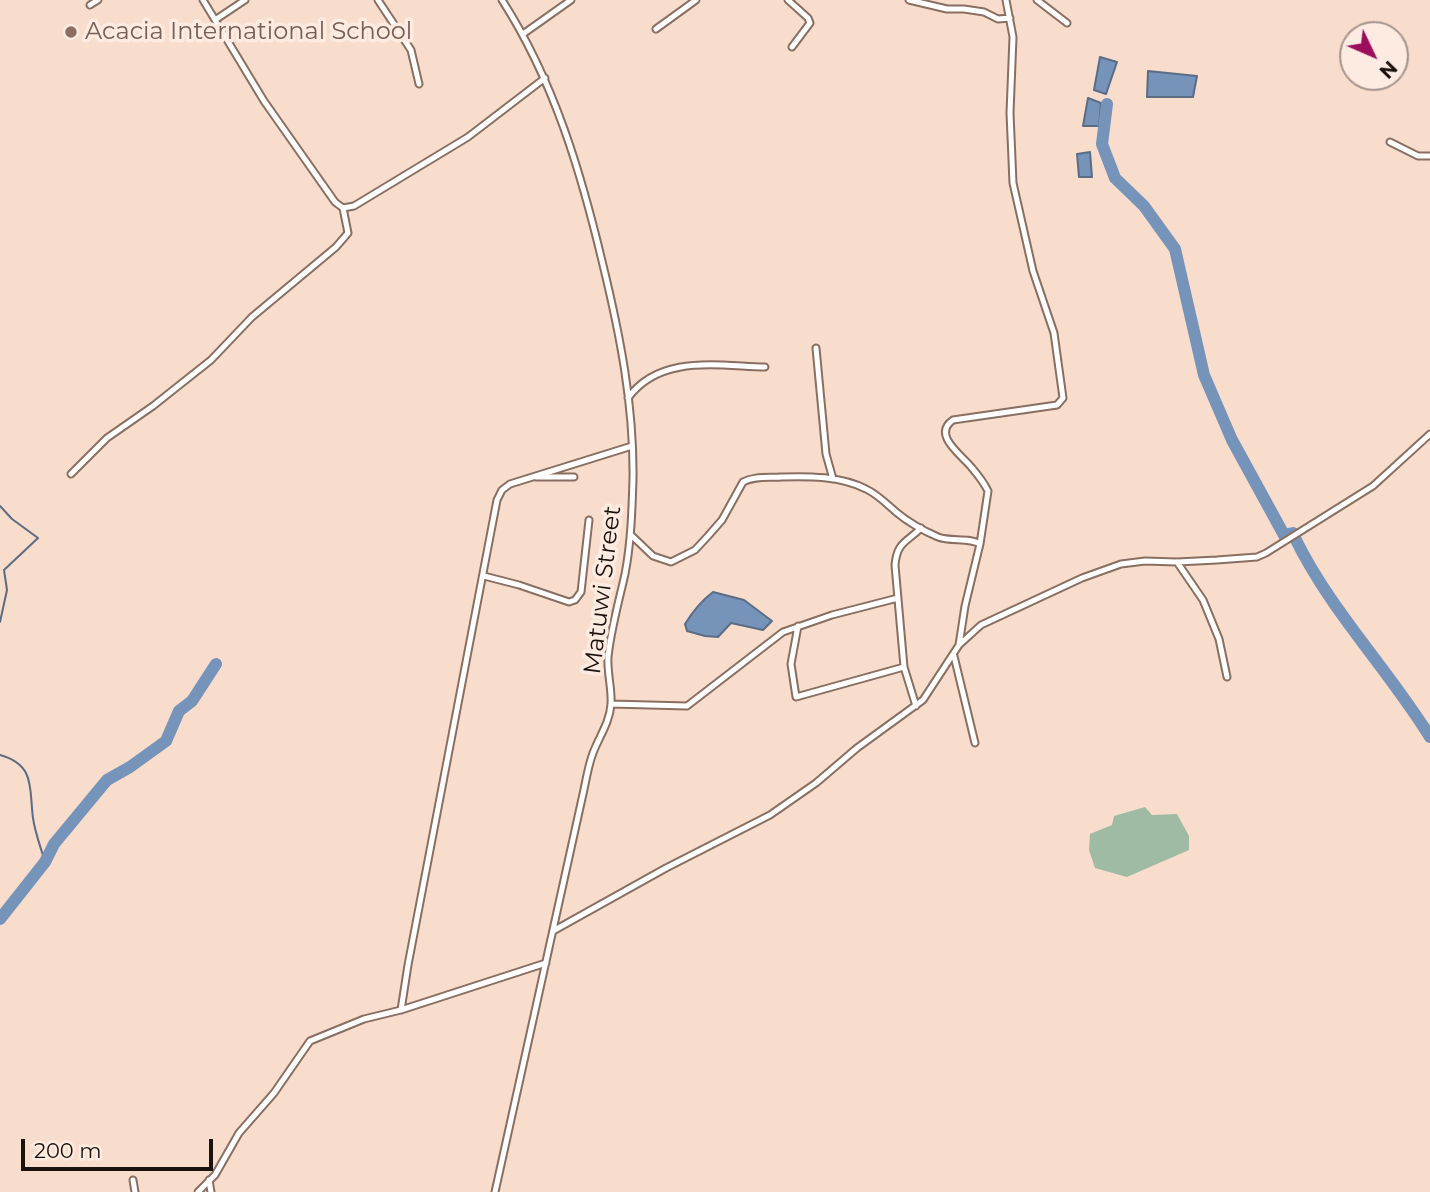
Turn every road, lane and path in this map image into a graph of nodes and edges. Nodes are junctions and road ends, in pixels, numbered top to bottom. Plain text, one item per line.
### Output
1 (98, 0) edge
2 (203, 0) edge
3 (245, 0) edge
4 (377, 0) edge
5 (502, 0) edge
6 (571, 0) edge
7 (696, 0) edge
8 (787, 0) edge
9 (799, 0) edge
10 (909, 0) edge
11 (1006, 0) edge
12 (1037, 0) edge
13 (922, 2) edge
14 (90, 5) dead end
15 (1010, 18) junction
16 (215, 20) junction
17 (1067, 23) dead end
18 (656, 29) dead end
19 (523, 34) junction
20 (792, 47) dead end
21 (545, 78) junction
22 (419, 84) dead end
23 (1390, 142) dead end
24 (1430, 156) edge
25 (343, 208) junction
26 (816, 348) dead end
27 (765, 367) dead end
28 (628, 398) junction
29 (1430, 434) edge
30 (632, 446) junction
31 (71, 474) dead end
32 (530, 477) junction
33 (575, 477) dead end
34 (833, 479) junction
35 (589, 520) dead end
36 (921, 528) junction
37 (631, 535) junction
38 (980, 544) junction
39 (1177, 562) junction
40 (484, 576) junction
41 (898, 598) junction
42 (798, 626) junction
43 (959, 645) junction
44 (954, 656) junction
45 (904, 667) junction
46 (1227, 677) dead end
47 (611, 704) junction
48 (916, 706) junction
49 (975, 743) dead end
50 (553, 931) junction
51 (546, 963) junction
52 (401, 1010) junction
53 (134, 1180) dead end
54 (209, 1180) junction
55 (135, 1192) edge
56 (198, 1192) edge
57 (211, 1192) edge
58 (495, 1192) edge

1 - 14 street
2 - 16 street
3 - 16 street
4 - 22 street
5 - 19 street, Matuwi Street
6 - 19 street
7 - 18 street
8 - 9 street
8 - 20 street
10 - 13 street
11 - 15 street
12 - 17 street
13 - 15 street
15 - 38 street
16 - 25 street
19 - 21 street, Matuwi Street
21 - 25 street
21 - 28 street, Matuwi Street
23 - 24 street
25 - 31 street
26 - 34 street
27 - 28 street
28 - 30 street, Matuwi Street
29 - 39 street
30 - 32 street
30 - 37 street, Matuwi Street
32 - 33 street
32 - 40 street
34 - 36 street
34 - 37 street
35 - 40 street
36 - 38 street
36 - 41 street
37 - 47 street, Matuwi Street
38 - 43 street
39 - 43 street
39 - 46 street
40 - 52 street
41 - 42 street
41 - 45 street
42 - 45 street
42 - 47 street
43 - 44 street
44 - 48 street
44 - 49 street
45 - 48 street
47 - 50 street, Matuwi Street
48 - 50 street
50 - 51 street, Matuwi Street
51 - 52 street
51 - 58 street, Matuwi Street
52 - 54 street
53 - 55 street
54 - 56 street
54 - 57 street

